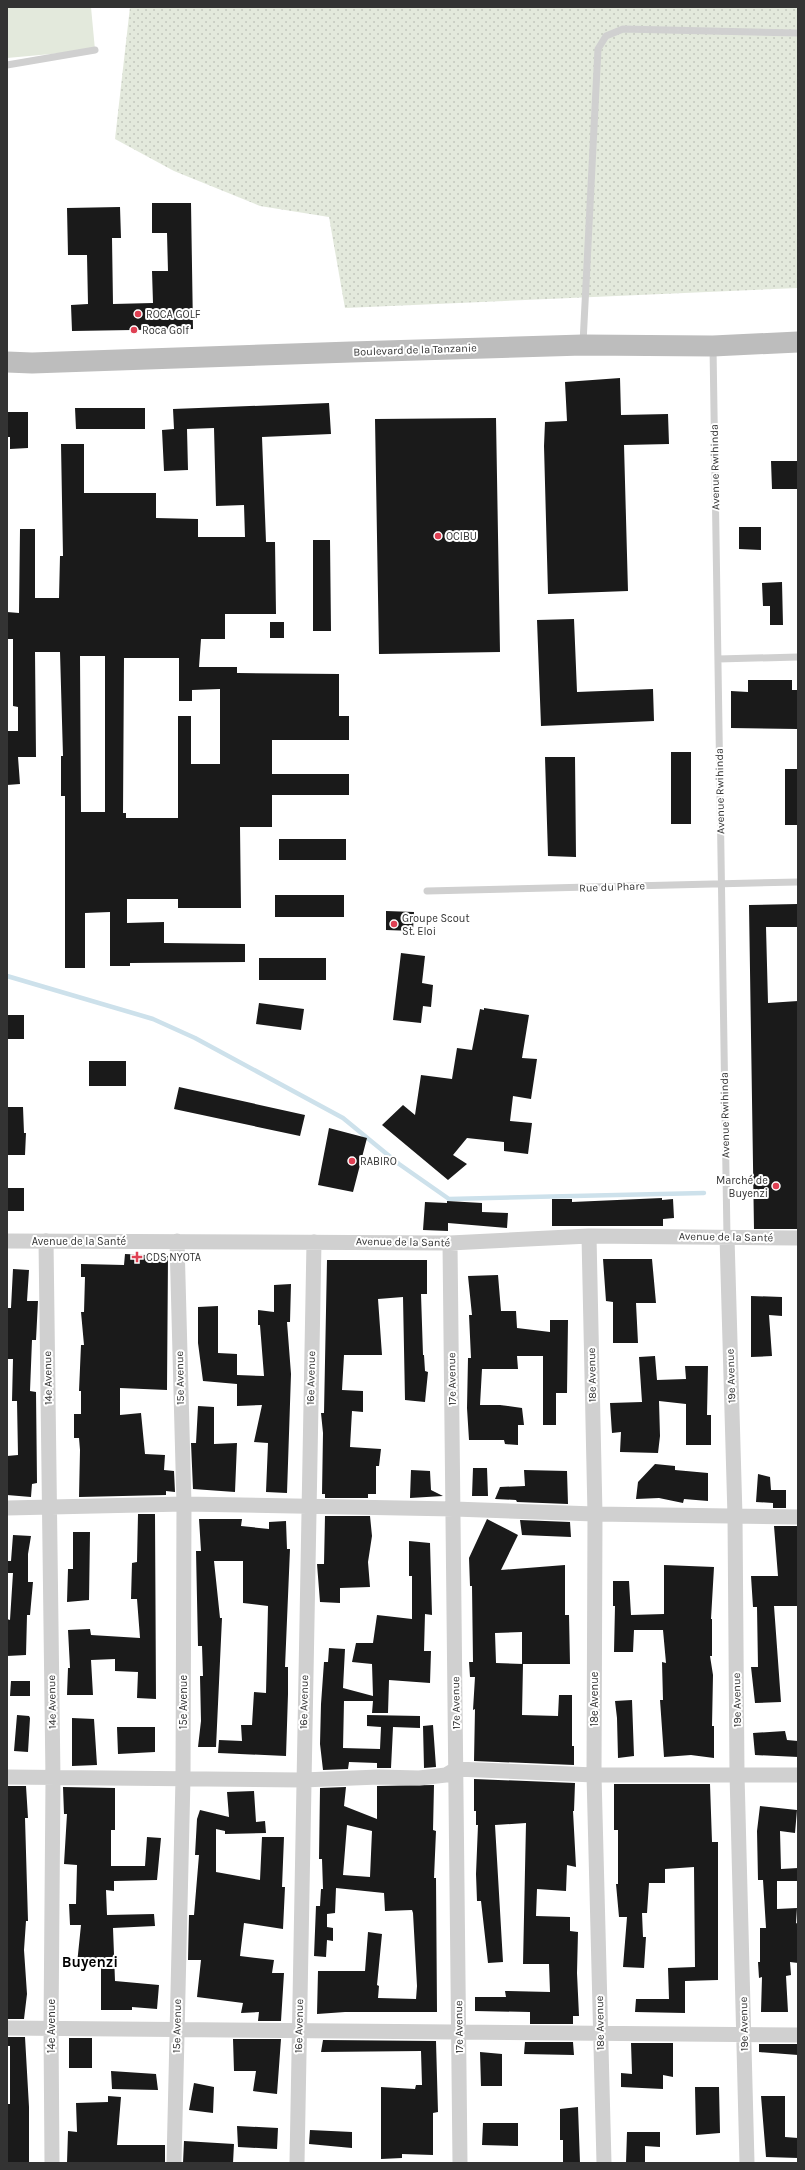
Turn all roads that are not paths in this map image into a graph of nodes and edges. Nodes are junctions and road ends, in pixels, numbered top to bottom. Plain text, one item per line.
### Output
1 (798, 33) edge
2 (95, 50) dead end
3 (7, 65) edge
4 (798, 342) edge
5 (583, 345) junction
6 (713, 346) junction
7 (7, 362) edge
8 (32, 363) junction
9 (7, 368) edge
10 (798, 657) edge
11 (718, 659) junction
12 (798, 882) edge
13 (722, 884) junction
14 (427, 892) dead end
15 (589, 1236) junction
16 (727, 1237) junction
17 (798, 1238) edge
18 (46, 1241) junction
19 (177, 1241) junction
20 (7, 1242) edge
21 (314, 1242) junction
22 (450, 1243) junction
23 (184, 1504) junction
24 (50, 1506) junction
25 (308, 1506) junction
26 (7, 1508) edge
27 (454, 1509) junction
28 (595, 1514) junction
29 (735, 1516) junction
30 (798, 1516) edge
31 (456, 1768) junction
32 (737, 1774) junction
33 (594, 1775) junction
34 (798, 1775) edge
35 (7, 1777) edge
36 (183, 1778) junction
37 (53, 1779) junction
38 (302, 1780) junction
39 (7, 2028) edge
40 (51, 2028) junction
41 (177, 2029) junction
42 (300, 2030) junction
43 (459, 2032) junction
44 (600, 2033) junction
45 (745, 2033) junction
46 (798, 2035) edge
47 (52, 2163) edge
48 (174, 2163) edge
49 (296, 2163) edge
50 (460, 2163) edge
51 (604, 2163) edge
52 (747, 2163) edge

1 - 5 lane
2 - 3 lane
4 - 6 street, Boulevard de la Tanzanie
5 - 6 street, Boulevard de la Tanzanie
5 - 8 street, Boulevard de la Tanzanie
6 - 11 lane, Avenue Rwihinda
7 - 8 street
8 - 9 street
10 - 11 lane
11 - 13 lane, Avenue Rwihinda
12 - 13 lane, Rue du Phare
13 - 14 lane, Rue du Phare
13 - 16 lane, Avenue Rwihinda
15 - 16 street, Avenue de la Santé
15 - 22 street, Avenue de la Santé
15 - 28 street, 18e Avenue
16 - 17 street, Avenue de la Santé
16 - 29 street, 19e Avenue
18 - 19 street, Avenue de la Santé
18 - 20 street, Avenue de la Santé
18 - 24 street, 14e Avenue
19 - 21 street, Avenue de la Santé
19 - 23 street, 15e Avenue
21 - 22 street, Avenue de la Santé
21 - 25 street, 16e Avenue
22 - 27 street, 17e Avenue
23 - 24 street
23 - 25 street
23 - 36 street, 15e Avenue
24 - 26 street
24 - 37 street, 14e Avenue
25 - 27 street
25 - 38 street, 16e Avenue
27 - 28 street
27 - 31 street, 17e Avenue
28 - 29 street
28 - 33 street, 18e Avenue
29 - 30 street
29 - 32 street, 19e Avenue
31 - 33 street
31 - 38 street
31 - 43 street, 17e Avenue
32 - 33 street
32 - 34 street
32 - 45 street, 19e Avenue
33 - 44 street, 18e Avenue
35 - 37 street
36 - 37 street
36 - 38 street
36 - 41 street, 15e Avenue
37 - 40 street, 14e Avenue
38 - 42 street, 16e Avenue
39 - 40 street
40 - 41 street
40 - 47 street, 14e Avenue
41 - 42 street
41 - 48 street, 15e Avenue
42 - 43 street
42 - 49 street, 16e Avenue
43 - 44 street
43 - 50 street, 17e Avenue
44 - 45 street
44 - 51 street, 18e Avenue
45 - 46 street
45 - 52 street, 19e Avenue

